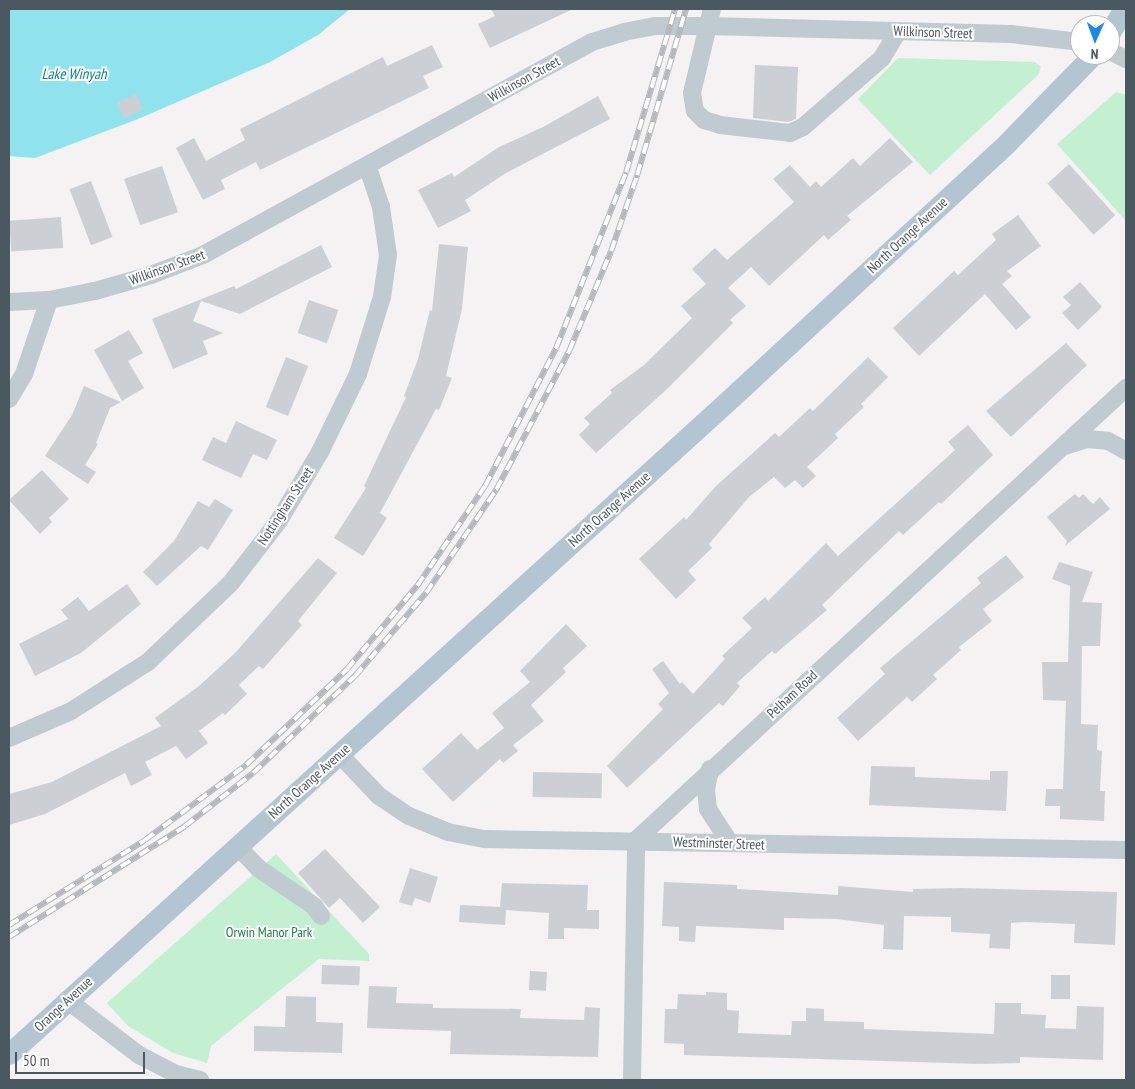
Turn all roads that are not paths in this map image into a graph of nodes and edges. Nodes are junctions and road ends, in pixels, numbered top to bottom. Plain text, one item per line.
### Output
1 (711, 17) edge
2 (898, 31) junction
3 (1070, 41) edge
4 (1083, 65) edge
5 (367, 165) junction
6 (49, 300) junction
7 (9, 302) edge
8 (1126, 388) edge
9 (9, 399) edge
10 (1062, 447) junction
11 (1126, 451) edge
12 (9, 738) edge
13 (339, 754) junction
14 (710, 769) junction
15 (636, 840) junction
16 (730, 843) junction
17 (237, 846) junction
18 (1126, 850) edge
19 (321, 916) dead end
20 (117, 954) joint
21 (67, 1000) junction
22 (9, 1054) edge
23 (200, 1080) edge
24 (632, 1080) edge

1 - 2 street, Wilkinson Street
1 - 2 street
1 - 5 street, Wilkinson Street
2 - 3 street, Wilkinson Street
4 - 13 main road, North Orange Avenue
5 - 6 street, Wilkinson Street
5 - 12 street, Nottingham Street
6 - 7 street, Wilkinson Street
6 - 9 street
8 - 10 street, Pelham Road
10 - 11 street
10 - 14 street, Pelham Road
13 - 15 street, Westminster Street
13 - 17 main road, North Orange Avenue
14 - 15 street, Pelham Road
14 - 16 street
15 - 16 street, Westminster Street
15 - 24 street
16 - 18 street, Westminster Street
17 - 19 street
17 - 20 main road, North Orange Avenue
20 - 21 main road, Orange Avenue
21 - 22 main road, Orange Avenue
21 - 23 street

